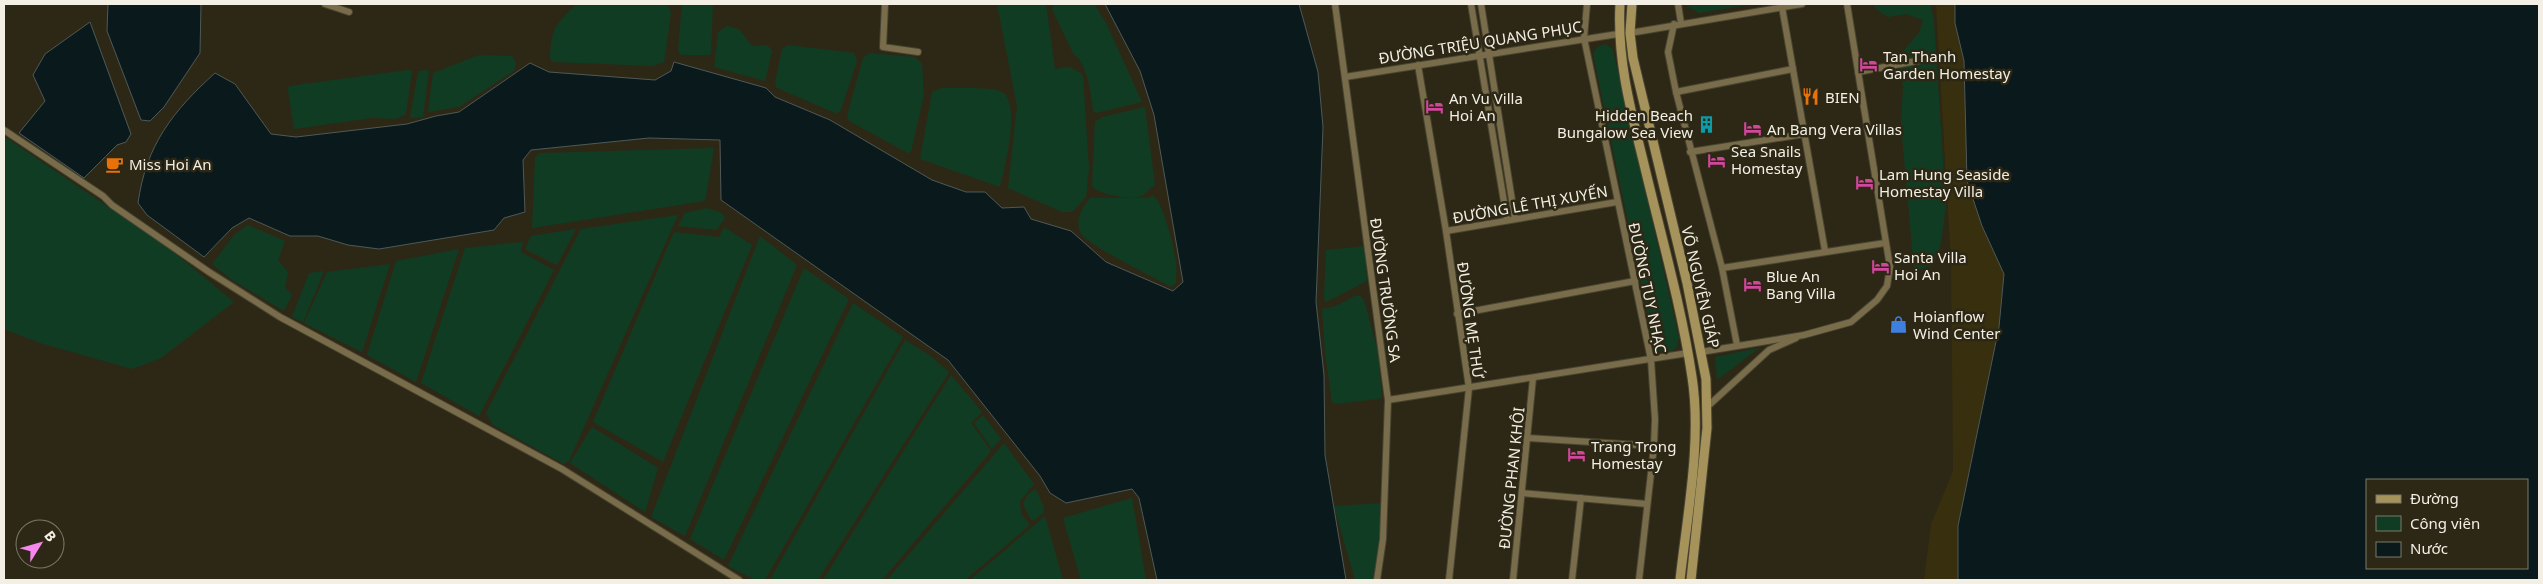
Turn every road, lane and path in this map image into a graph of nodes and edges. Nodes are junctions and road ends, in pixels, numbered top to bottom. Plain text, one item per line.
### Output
1 (325, 4) edge
2 (885, 4) edge
3 (1335, 4) edge
4 (1471, 4) edge
5 (1481, 4) edge
6 (1586, 4) edge
7 (1620, 4) edge
8 (1632, 4) edge
9 (1678, 4) edge
10 (1802, 4) edge
11 (1847, 4) edge
12 (1782, 7) junction
13 (349, 12) dead end
14 (1677, 24) junction
15 (1630, 33) junction
16 (1618, 34) junction
17 (1584, 38) junction
18 (918, 52) dead end
19 (1490, 55) junction
20 (1480, 56) junction
21 (1938, 57) dead end
22 (1418, 65) junction
23 (1793, 69) junction
24 (1858, 72) junction
25 (1345, 77) junction
26 (1676, 92) junction
27 (4, 130) edge
28 (1804, 134) junction
29 (1690, 152) junction
30 (1617, 202) junction
31 (1515, 219) junction
32 (1507, 220) junction
33 (1446, 231) junction
34 (1885, 243) junction
35 (1825, 251) junction
36 (1722, 268) junction
37 (1635, 281) junction
38 (1457, 314) junction
39 (1804, 335) junction
40 (1737, 345) junction
41 (1701, 352) junction
42 (1688, 354) junction
43 (1652, 360) junction
44 (1533, 378) junction
45 (1468, 388) junction
46 (1388, 400) junction
47 (1707, 407) junction
48 (1528, 438) junction
49 (1654, 446) junction
50 (1522, 493) junction
51 (1581, 498) junction
52 (1647, 504) junction
53 (739, 580) edge
54 (1377, 580) edge
55 (1449, 580) edge
56 (1513, 580) edge
57 (1572, 580) edge
58 (1639, 580) edge
59 (1680, 580) edge
60 (1691, 580) edge

1 - 13 street
2 - 18 street
3 - 25 street, ĐƯỜNG TRƯỜNG SA
4 - 20 street
5 - 19 street
6 - 17 street, ĐƯỜNG TUY NHẠC
7 - 16 main road, VÕ NGUYÊN GIÁP
8 - 15 main road, VÕ NGUYÊN GIÁP
9 - 14 street
10 - 12 street
11 - 24 street
12 - 14 street
12 - 23 street
14 - 15 street
14 - 26 street
15 - 16 main road
15 - 41 main road, VÕ NGUYÊN GIÁP
16 - 17 street, ĐƯỜNG TRIỆU QUANG PHỤC
16 - 42 main road, VÕ NGUYÊN GIÁP
17 - 19 street, ĐƯỜNG TRIỆU QUANG PHỤC
17 - 30 street, ĐƯỜNG TUY NHẠC
19 - 20 street, ĐƯỜNG TRIỆU QUANG PHỤC
19 - 31 street
20 - 22 street, ĐƯỜNG TRIỆU QUANG PHỤC
20 - 32 street
21 - 24 street
22 - 25 street, ĐƯỜNG TRIỆU QUANG PHỤC
22 - 33 street, ĐƯỜNG MẸ THỨ
23 - 26 street
23 - 28 street
24 - 34 street
25 - 46 street, ĐƯỜNG TRƯỜNG SA
26 - 29 street
27 - 53 street
28 - 29 street
28 - 35 street
29 - 36 street
30 - 31 street, ĐƯỜNG LÊ THỊ XUYẾN
30 - 37 street, ĐƯỜNG TUY NHẠC
31 - 32 street, ĐƯỜNG LÊ THỊ XUYẾN
32 - 33 street, ĐƯỜNG LÊ THỊ XUYẾN
33 - 38 street, ĐƯỜNG MẸ THỨ
34 - 35 street
34 - 39 street
35 - 36 street
36 - 40 street
37 - 38 street
37 - 43 street, ĐƯỜNG TUY NHẠC
38 - 45 street, ĐƯỜNG MẸ THỨ
39 - 40 street
39 - 47 street
40 - 41 street
41 - 42 main road
41 - 47 main road, VÕ NGUYÊN GIÁP
42 - 43 street
42 - 59 main road, VÕ NGUYÊN GIÁP
43 - 44 street
43 - 49 street, ĐƯỜNG TUY NHẠC
44 - 45 street
44 - 48 street, ĐƯỜNG PHAN KHÔI
45 - 46 street
45 - 55 street, ĐƯỜNG MẸ THỨ
46 - 54 street, ĐƯỜNG TRƯỜNG SA
47 - 60 main road, VÕ NGUYÊN GIÁP
48 - 49 street
48 - 50 street, ĐƯỜNG PHAN KHÔI
49 - 52 street, ĐƯỜNG TUY NHẠC
50 - 51 street
50 - 56 street, ĐƯỜNG PHAN KHÔI
51 - 52 street
51 - 57 street
52 - 58 street, ĐƯỜNG TUY NHẠC

